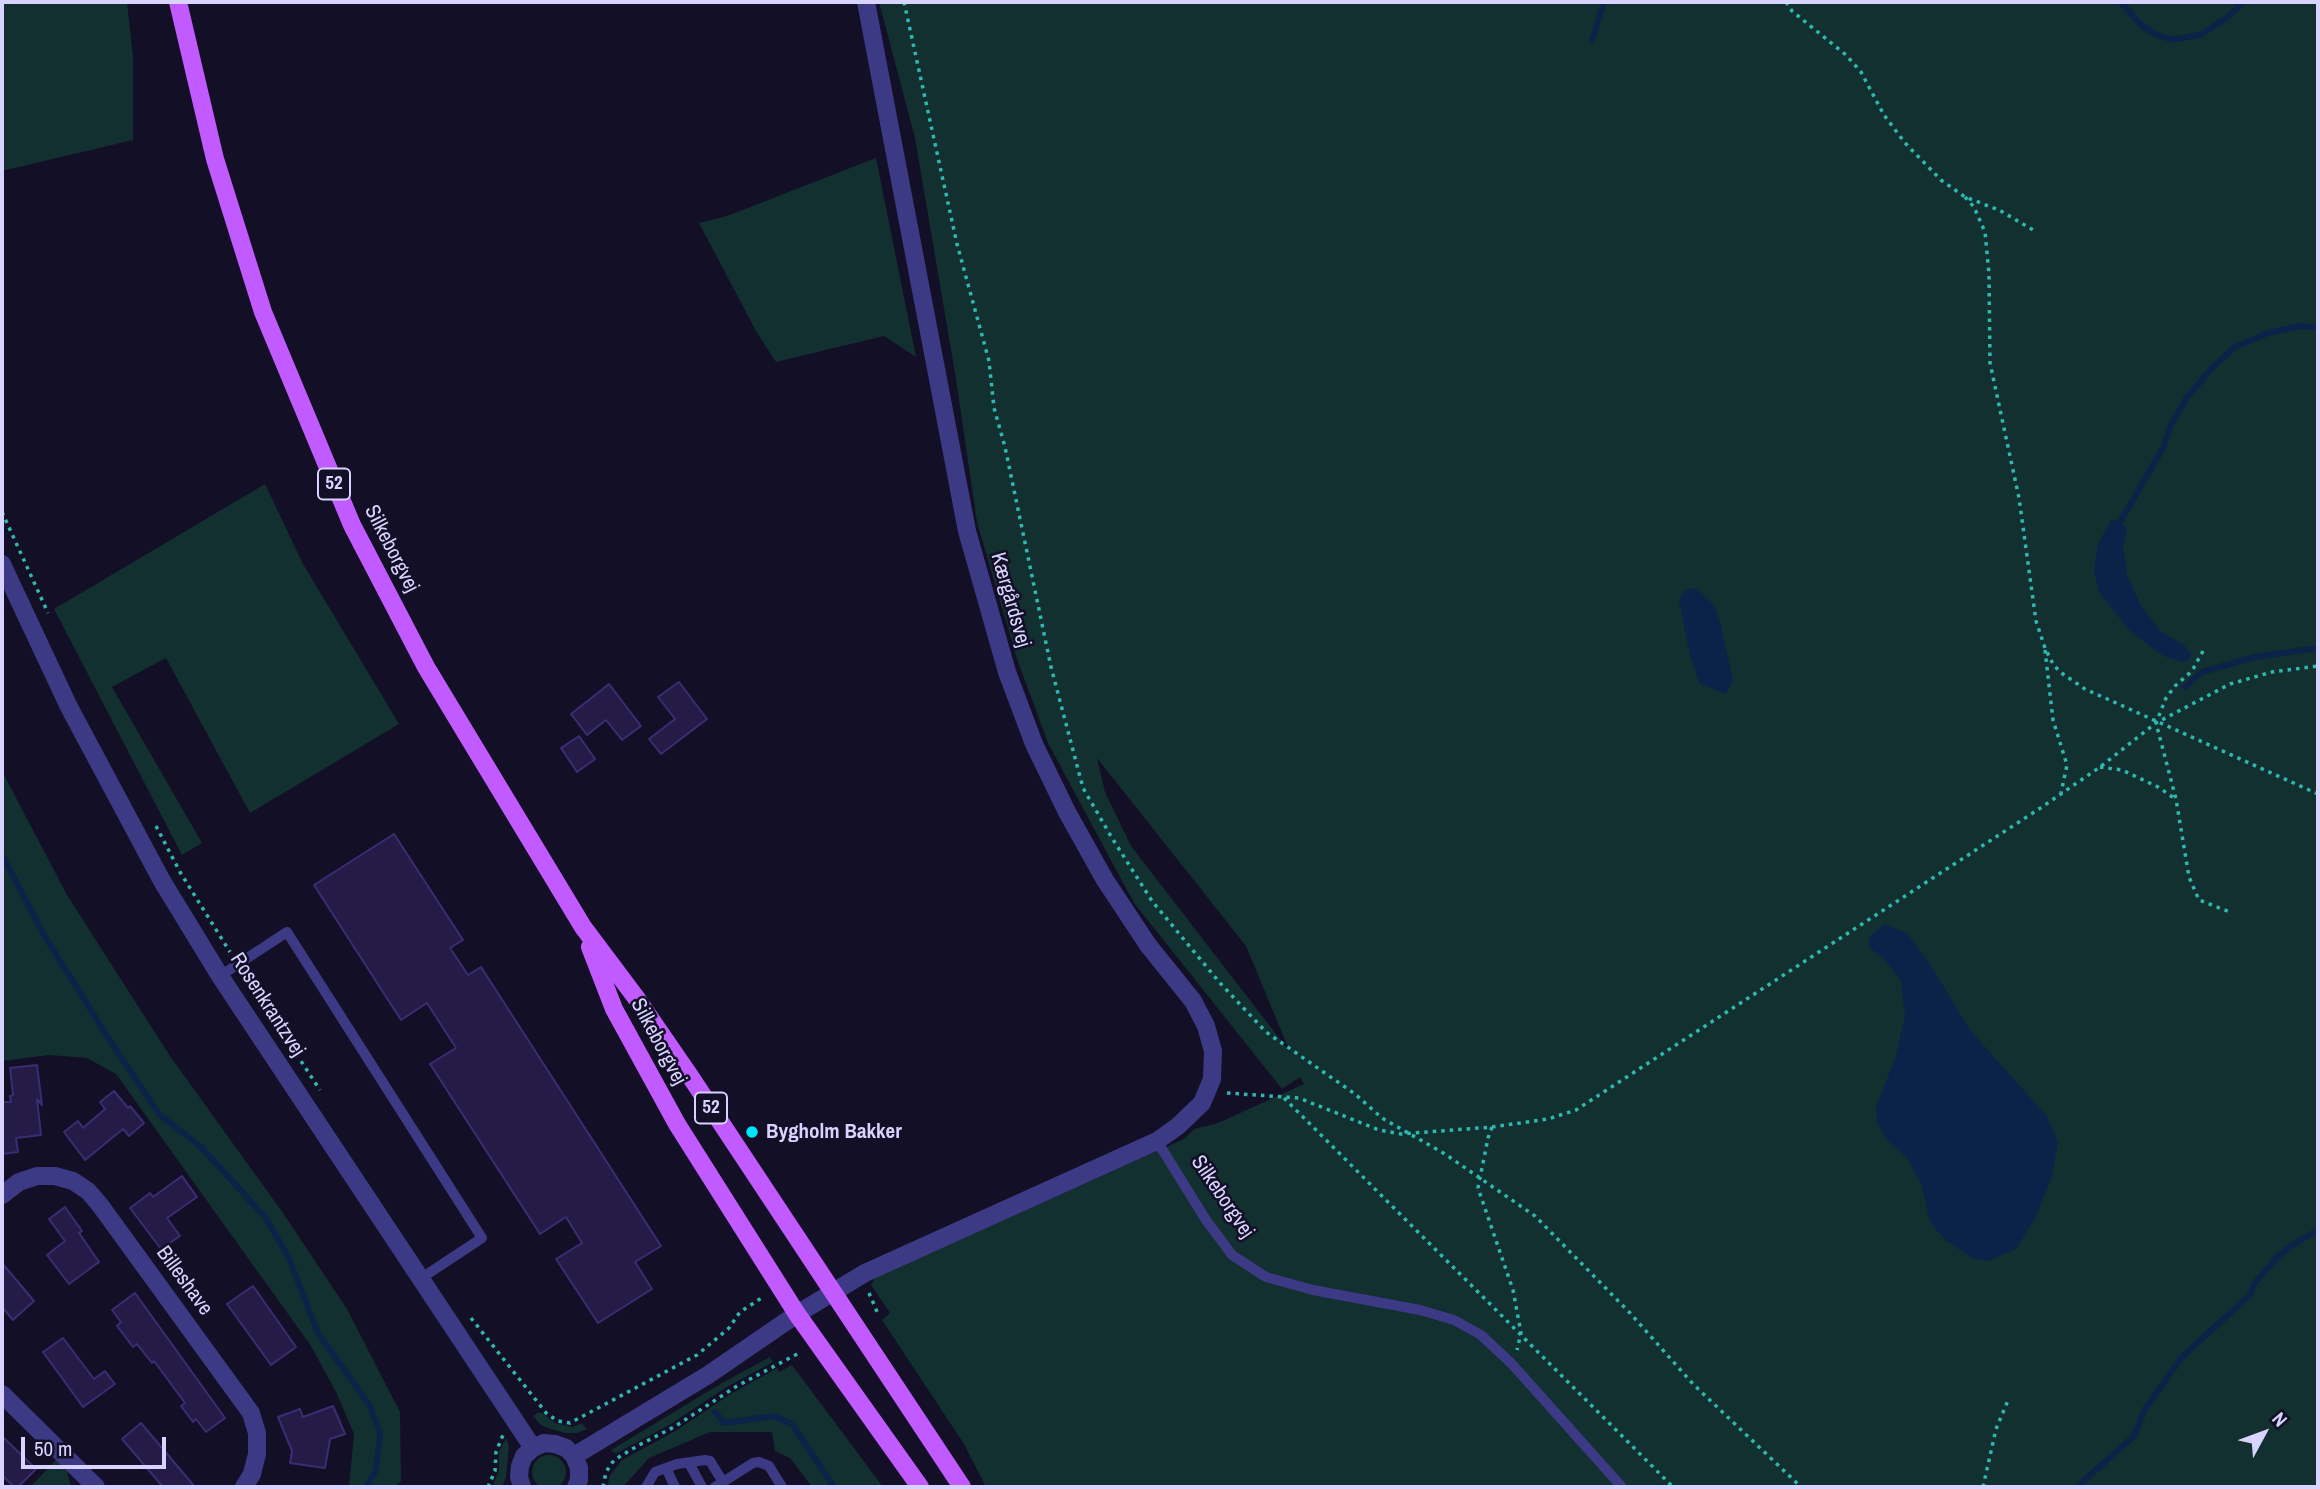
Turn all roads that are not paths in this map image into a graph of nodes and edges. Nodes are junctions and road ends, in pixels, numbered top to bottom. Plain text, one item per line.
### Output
1 (177, 2) edge
2 (866, 2) edge
3 (2, 564) edge
4 (583, 927) junction
5 (220, 976) junction
6 (1157, 1141) junction
7 (2, 1195) edge
8 (420, 1279) junction
9 (833, 1292) junction
10 (797, 1314) junction
11 (2, 1394) edge
12 (533, 1448) junction
13 (574, 1456) junction
14 (689, 1463) junction
15 (666, 1468) junction
16 (719, 1485) edge
17 (94, 1487) edge
18 (243, 1487) edge
19 (522, 1487) edge
20 (576, 1487) edge
21 (646, 1487) edge
22 (675, 1487) edge
23 (702, 1487) edge
24 (782, 1487) edge
25 (920, 1487) edge
26 (962, 1487) edge
27 (1622, 1487) edge

1 - 4 main road, Silkeborgvej / 52
2 - 6 street, Kærgårdsvej
3 - 5 street, Rosenkrantzvej
4 - 9 main road, Silkeborgvej / 52
4 - 10 main road, Silkeborgvej / 52
5 - 8 street, Rosenkrantzvej
5 - 8 lane
6 - 9 street
6 - 27 lane, Silkeborgvej
7 - 18 street, Billeshave
8 - 12 street, Rosenkrantzvej
9 - 10 street
9 - 26 main road, Silkeborgvej / 52
10 - 13 street
10 - 25 main road, Silkeborgvej / 52
11 - 17 street
12 - 13 street
12 - 19 street
13 - 20 street
14 - 15 lane
14 - 16 lane
14 - 23 lane
15 - 21 lane
15 - 22 lane
16 - 24 lane

